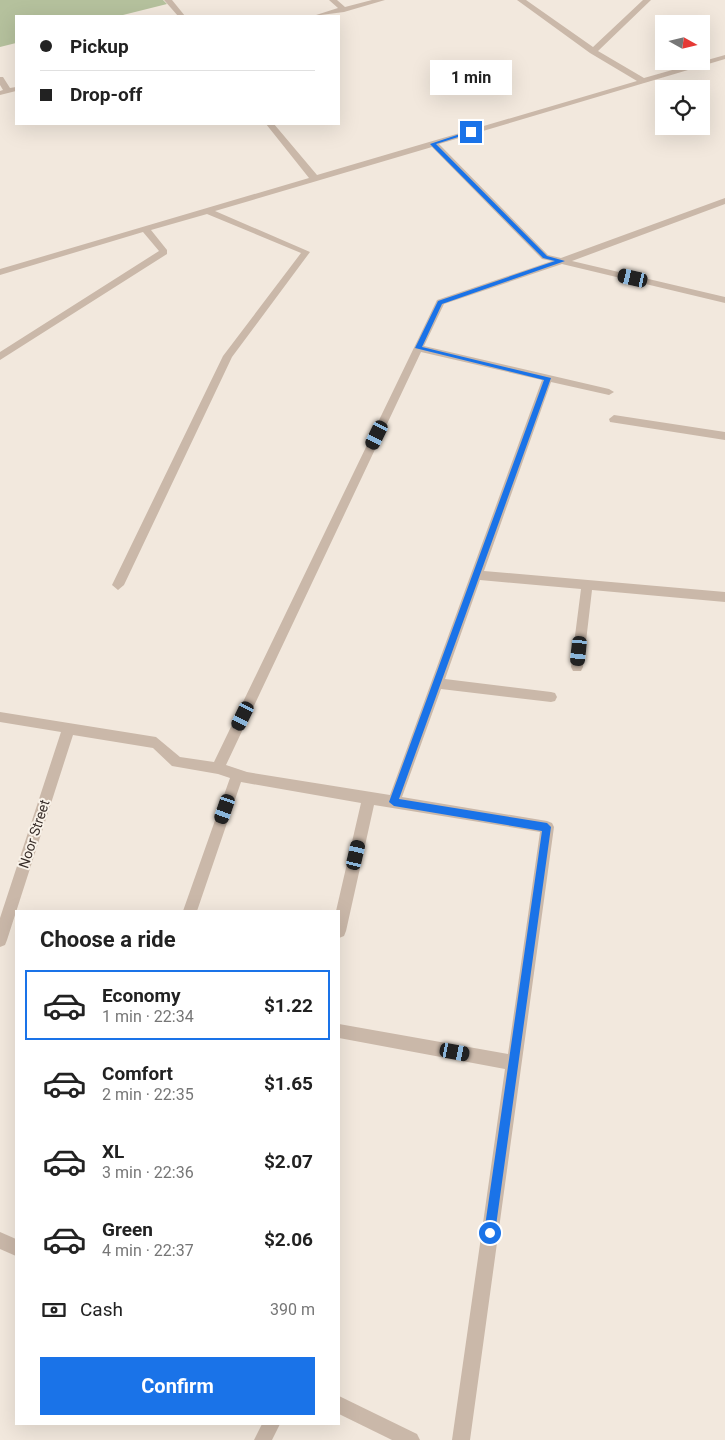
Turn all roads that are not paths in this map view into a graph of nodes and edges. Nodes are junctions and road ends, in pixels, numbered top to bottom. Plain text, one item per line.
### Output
1 (168, 0) edge
2 (333, 0) edge
3 (381, 0) edge
4 (521, 0) edge
5 (647, 0) edge
6 (344, 10) junction
7 (181, 15) edge
8 (321, 15) edge
9 (592, 51) junction
10 (725, 57) edge
11 (0, 79) edge
12 (643, 81) junction
13 (8, 91) edge
14 (271, 125) edge
15 (433, 144) junction
16 (315, 179) junction
17 (725, 201) edge
18 (208, 211) junction
19 (146, 230) junction
20 (562, 261) junction
21 (0, 272) edge
22 (724, 300) edge
23 (418, 348) junction
24 (0, 357) edge
25 (548, 378) junction
26 (609, 392) dead end
27 (614, 418) dead end
28 (725, 436) edge
29 (476, 575) junction
30 (587, 584) junction
31 (118, 585) dead end
32 (725, 597) edge
33 (577, 668) dead end
34 (437, 683) junction
35 (551, 696) dead end
36 (0, 717) edge
37 (68, 729) junction
38 (218, 768) junction
39 (237, 775) junction
40 (369, 798) junction
41 (394, 802) junction
42 (190, 910) edge
43 (340, 927) edge
44 (0, 940) edge
45 (340, 1031) edge
46 (514, 1063) junction
47 (0, 1240) edge
48 (15, 1248) edge
49 (340, 1405) edge
50 (270, 1425) edge
51 (263, 1440) edge
52 (411, 1440) edge
53 (461, 1440) edge

1 - 7 street
2 - 6 street
3 - 6 street
4 - 9 street
5 - 9 street
6 - 8 street
9 - 12 street
10 - 12 street
11 - 13 street
12 - 15 street
14 - 16 street
15 - 16 street
15 - 20 street
16 - 18 street
17 - 20 street
18 - 19 street
18 - 31 street
19 - 21 street
19 - 24 street
20 - 22 street
20 - 23 street
23 - 25 street
23 - 38 street
25 - 26 street
25 - 29 street
27 - 28 street
29 - 30 street
29 - 34 street
30 - 32 street
30 - 33 street
34 - 35 street
34 - 41 street
36 - 37 street
37 - 38 street
37 - 44 street, Noor Street
38 - 39 street
39 - 40 street
39 - 42 street
40 - 41 street
40 - 43 street
41 - 46 street
45 - 46 street
46 - 53 street
47 - 48 street
49 - 52 street
50 - 51 street

